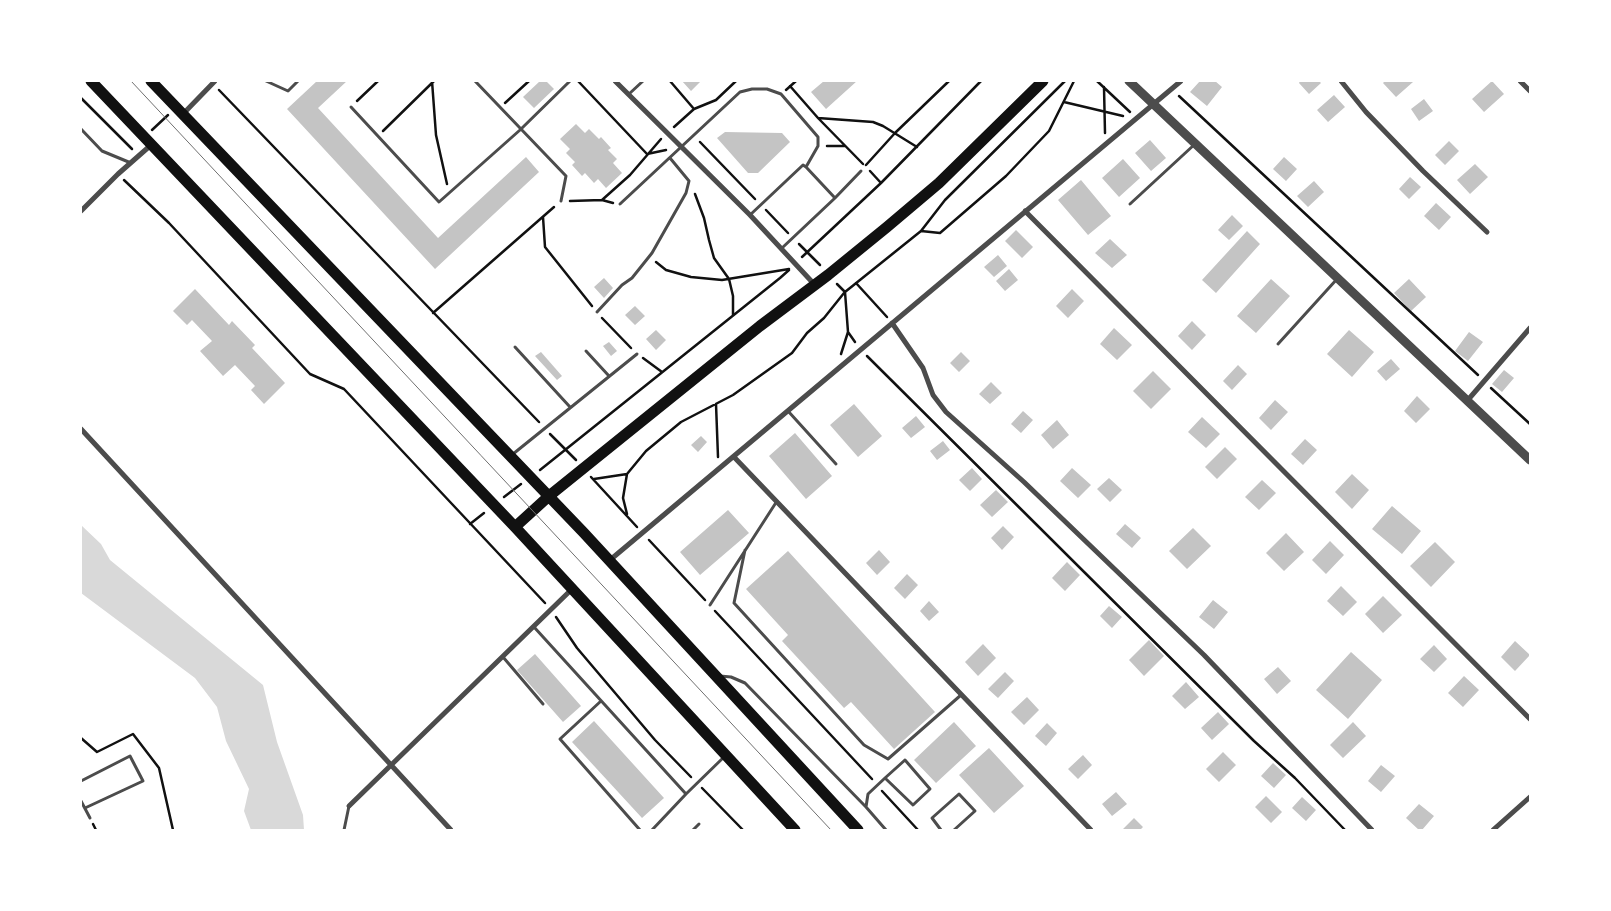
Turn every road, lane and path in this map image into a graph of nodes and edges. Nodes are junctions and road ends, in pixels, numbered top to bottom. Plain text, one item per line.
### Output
1 (91, 81) edge
2 (151, 81) edge
3 (266, 81) edge
4 (298, 81) edge
5 (378, 81) edge
6 (475, 81) edge
7 (529, 81) edge
8 (570, 81) edge
9 (578, 81) edge
10 (615, 81) edge
11 (643, 81) edge
12 (670, 81) edge
13 (736, 81) edge
14 (949, 81) edge
15 (981, 81) edge
16 (1043, 81) edge
17 (1065, 81) edge
18 (1074, 81) edge
19 (1097, 81) edge
20 (1129, 81) edge
21 (1181, 81) edge
22 (1341, 81) edge
23 (1520, 81) edge
24 (214, 82) edge
25 (433, 82) edge
26 (790, 86) dead end
27 (1104, 88) junction
28 (1172, 89) junction
29 (1530, 91) edge
30 (629, 94) junction
31 (81, 98) edge
32 (1064, 102) junction
33 (1154, 104) junction
34 (351, 107) joint
35 (501, 107) junction
36 (1104, 112) junction
37 (183, 114) junction
38 (818, 118) junction
39 (1136, 119) junction
40 (81, 130) edge
41 (520, 130) junction
42 (380, 133) dead end
43 (895, 133) junction
44 (700, 142) dead end
45 (1106, 144) junction
46 (1196, 144) junction
47 (152, 145) junction
48 (681, 146) junction
49 (818, 146) junction
50 (845, 146) junction
51 (918, 147) junction
52 (132, 149) dead end
53 (670, 158) junction
54 (131, 164) junction
55 (865, 166) junction
56 (806, 167) junction
57 (862, 171) dead end
58 (118, 174) junction
59 (689, 181) junction
60 (880, 183) junction
61 (450, 192) junction
62 (835, 198) junction
63 (561, 201) junction
64 (620, 204) dead end
65 (1130, 204) dead end
66 (761, 205) junction
67 (81, 211) edge
68 (1025, 211) junction
69 (750, 215) junction
70 (543, 217) junction
71 (921, 231) junction
72 (1488, 232) dead end
73 (793, 237) junction
74 (782, 248) junction
75 (807, 252) junction
76 (649, 257) junction
77 (796, 263) junction
78 (828, 275) junction
79 (728, 279) junction
80 (1337, 279) junction
81 (856, 282) junction
82 (814, 285) junction
83 (845, 292) junction
84 (597, 312) junction
85 (434, 313) junction
86 (733, 316) junction
87 (892, 323) junction
88 (1530, 328) edge
89 (848, 332) junction
90 (1278, 344) dead end
91 (514, 347) dead end
92 (861, 350) junction
93 (586, 351) dead end
94 (636, 354) junction
95 (838, 369) junction
96 (662, 372) junction
97 (609, 376) junction
98 (1483, 380) junction
99 (1466, 401) junction
100 (716, 404) junction
101 (570, 407) junction
102 (788, 411) junction
103 (1530, 424) edge
104 (545, 428) junction
105 (81, 429) edge
106 (566, 450) junction
107 (511, 456) junction
108 (734, 457) junction
109 (1530, 460) edge
110 (836, 464) dead end
111 (721, 468) junction
112 (584, 469) junction
113 (627, 474) junction
114 (530, 477) junction
115 (593, 479) junction
116 (549, 496) junction
117 (776, 501) junction
118 (494, 505) junction
119 (627, 516) junction
120 (470, 524) junction
121 (515, 527) junction
122 (642, 532) junction
123 (745, 550) junction
124 (610, 560) junction
125 (572, 589) junction
126 (710, 605) junction
127 (551, 609) junction
128 (533, 626) junction
129 (502, 657) junction
130 (716, 676) junction
131 (961, 695) junction
132 (601, 701) junction
133 (543, 704) dead end
134 (1530, 719) edge
135 (726, 755) junction
136 (391, 766) junction
137 (885, 778) junction
138 (81, 781) edge
139 (698, 784) junction
140 (877, 785) junction
141 (686, 794) junction
142 (1530, 797) edge
143 (81, 800) edge
144 (349, 806) joint
145 (866, 807) junction
146 (85, 808) junction
147 (90, 818) dead end
148 (699, 824) dead end
149 (344, 830) edge
150 (451, 830) edge
151 (640, 830) edge
152 (652, 830) edge
153 (693, 830) edge
154 (743, 830) edge
155 (795, 830) edge
156 (858, 830) edge
157 (886, 830) edge
158 (918, 830) edge
159 (941, 830) edge
160 (954, 830) edge
161 (1091, 830) edge
162 (1345, 830) edge
163 (1372, 830) edge
164 (1494, 830) edge

1 - 47 main road
2 - 37 main road
3 - 4 lane
5 - 34 path
6 - 35 lane
7 - 35 path
8 - 41 lane
9 - 63 path
10 - 30 street
11 - 30 lane
12 - 13 path
14 - 43 path
15 - 51 path
16 - 78 main road
17 - 71 path
18 - 32 path
19 - 27 path
20 - 33 street
21 - 28 street
22 - 72 street
23 - 29 street
24 - 37 street
24 - 85 path
25 - 42 path
25 - 61 path
26 - 38 path
27 - 36 path
27 - 39 path
28 - 33 street
28 - 98 path
30 - 48 street
31 - 52 path
32 - 36 path
32 - 71 path
33 - 39 street
33 - 46 street
34 - 61 lane
35 - 41 lane
36 - 39 path
36 - 45 path
37 - 107 main road
38 - 43 path
38 - 50 path
39 - 45 street
40 - 54 lane
41 - 61 lane
41 - 63 lane
43 - 51 path
43 - 55 path
44 - 66 path
45 - 68 street
46 - 65 lane
46 - 80 street
47 - 54 street
47 - 118 main road
48 - 49 lane
48 - 53 lane
48 - 69 street
49 - 50 path
49 - 56 lane
50 - 55 path
51 - 60 path
53 - 59 lane
53 - 64 lane
54 - 58 street
55 - 60 path
56 - 62 lane
56 - 66 lane
57 - 62 lane
58 - 67 street
58 - 120 path
59 - 76 lane
59 - 79 path
60 - 75 path
62 - 73 lane
63 - 70 path
66 - 69 lane
66 - 73 path
68 - 87 street
68 - 134 street
69 - 74 street
70 - 84 path
70 - 85 path
71 - 81 path
73 - 74 lane
73 - 75 path
74 - 77 street
75 - 77 path
75 - 78 path
76 - 79 path
76 - 84 lane
77 - 82 street
78 - 82 main road
78 - 83 path
79 - 86 path
79 - 86 path
80 - 90 lane
80 - 99 street
81 - 83 path
81 - 87 path
82 - 112 main road
83 - 89 path
83 - 100 path
84 - 94 path
85 - 104 path
86 - 96 path
87 - 92 street
87 - 163 street
88 - 98 street
89 - 92 path
89 - 95 path
91 - 101 lane
92 - 95 street
92 - 162 path
93 - 97 lane
94 - 96 path
94 - 97 lane
95 - 102 street
96 - 106 path
97 - 101 lane
98 - 99 street
98 - 103 path
99 - 109 street
100 - 111 path
100 - 113 path
101 - 104 lane
102 - 108 street
102 - 110 lane
104 - 106 path
104 - 107 lane
105 - 136 street
106 - 112 path
106 - 114 path
107 - 114 main road
108 - 111 street
108 - 117 street
111 - 122 street
112 - 115 path
112 - 116 main road
113 - 115 path
113 - 119 path
114 - 116 main road
114 - 118 path
115 - 119 path
116 - 121 main road
116 - 124 main road
117 - 123 lane
117 - 131 street
118 - 120 path
118 - 121 main road
119 - 122 path
120 - 127 path
121 - 125 main road
122 - 124 street
122 - 126 path
123 - 126 lane
123 - 131 lane
124 - 130 main road
125 - 127 street
125 - 135 main road
126 - 140 path
127 - 128 street
127 - 139 path
128 - 129 street
128 - 132 lane
129 - 133 lane
129 - 136 street
130 - 145 lane
130 - 156 main road
131 - 161 street
132 - 141 lane
132 - 151 lane
135 - 139 lane
135 - 155 main road
136 - 144 street
136 - 150 street
137 - 137 lane
137 - 140 lane
138 - 146 lane
139 - 141 lane
139 - 154 path
140 - 145 lane
140 - 158 path
141 - 152 lane
142 - 164 street
143 - 146 lane
144 - 149 lane
145 - 157 lane
146 - 147 lane
148 - 153 lane
159 - 160 lane

